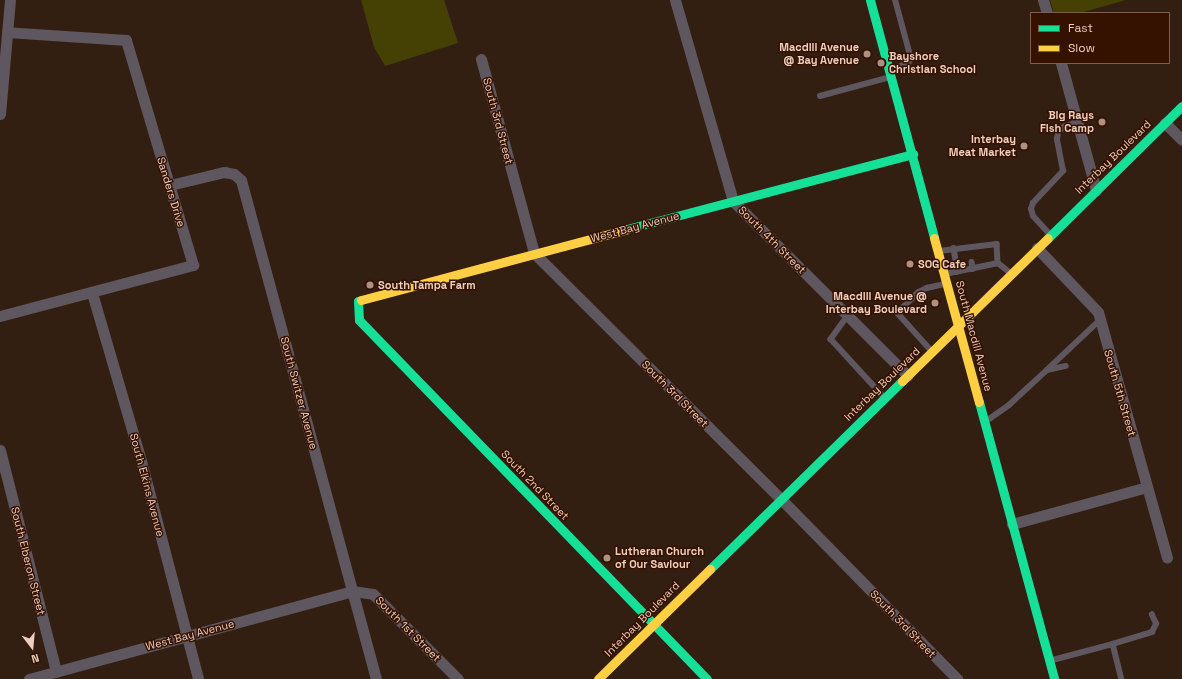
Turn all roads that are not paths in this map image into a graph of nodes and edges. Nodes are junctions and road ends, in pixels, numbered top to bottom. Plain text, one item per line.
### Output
1 (10, 0) edge
2 (674, 0) edge
3 (870, 0) edge
4 (895, 0) edge
5 (1043, 0) edge
6 (1047, 12) edge
7 (7, 32) junction
8 (481, 59) dead end
9 (1061, 64) edge
10 (890, 73) junction
11 (820, 96) dead end
12 (1182, 106) edge
13 (0, 114) edge
14 (1077, 122) junction
15 (1165, 123) junction
16 (1182, 140) edge
17 (913, 154) junction
18 (170, 186) junction
19 (1096, 190) junction
20 (733, 201) junction
21 (1050, 235) junction
22 (954, 248) junction
23 (1037, 248) junction
24 (938, 251) junction
25 (534, 253) junction
26 (972, 262) dead end
27 (998, 263) junction
28 (973, 269) junction
29 (958, 272) junction
30 (1011, 273) junction
31 (946, 279) junction
32 (92, 293) junction
33 (358, 301) joint
34 (0, 316) edge
35 (848, 316) junction
36 (1100, 320) junction
37 (958, 325) junction
38 (932, 352) junction
39 (1066, 366) dead end
40 (1047, 370) junction
41 (908, 376) junction
42 (885, 398) junction
43 (985, 422) junction
44 (0, 450) edge
45 (1147, 487) junction
46 (780, 499) junction
47 (1012, 524) junction
48 (1167, 558) dead end
49 (352, 591) junction
50 (1152, 615) dead end
51 (653, 624) junction
52 (186, 636) junction
53 (1113, 644) junction
54 (1049, 661) junction
55 (56, 672) junction
56 (29, 679) edge
57 (198, 679) edge
58 (376, 679) edge
59 (458, 679) edge
60 (598, 679) edge
61 (707, 679) edge
62 (957, 679) edge
63 (1054, 679) edge
64 (1122, 679) edge

1 - 7 street
2 - 20 street, South 4th Street
3 - 10 street, South Macdill Avenue
4 - 10 lane
5 - 6 street
7 - 13 street
7 - 18 street, Sanders Drive
8 - 25 street, South 3rd Street
9 - 14 street
10 - 11 lane
10 - 17 street, South Macdill Avenue
12 - 15 street, Interbay Boulevard
14 - 19 street
14 - 21 lane
15 - 16 street
15 - 19 street, Interbay Boulevard
17 - 20 street, West Bay Avenue
17 - 24 street, South Macdill Avenue
18 - 32 street, Sanders Drive
18 - 49 street, South Switzer Avenue
19 - 21 street, Interbay Boulevard
20 - 25 street, West Bay Avenue
20 - 35 street, South 4th Street
21 - 23 street, Interbay Boulevard
22 - 24 lane
22 - 27 lane
22 - 29 lane
23 - 30 street, Interbay Boulevard
23 - 36 street, South 5th Street
24 - 31 street, South Macdill Avenue
25 - 33 street, West Bay Avenue
25 - 46 street, South 3rd Street
26 - 28 lane
27 - 28 lane
27 - 30 lane
28 - 29 lane
29 - 31 lane
30 - 37 street, Interbay Boulevard
31 - 37 street, South Macdill Avenue
31 - 38 lane
32 - 34 street, Sanders Drive
32 - 52 street, South Elkins Avenue
33 - 51 street, South 2nd Street
35 - 41 street, South 4th Street
35 - 42 lane
36 - 40 lane
36 - 45 street, South 5th Street
37 - 38 street, Interbay Boulevard
37 - 43 street, South Macdill Avenue
38 - 41 street, Interbay Boulevard
39 - 40 lane
40 - 43 lane
41 - 42 street, Interbay Boulevard
42 - 46 street, Interbay Boulevard
43 - 47 street, South Macdill Avenue
44 - 55 street, South Elberon Street
45 - 47 street
45 - 48 street, South 5th Street
46 - 51 street, Interbay Boulevard
46 - 62 street, South 3rd Street
47 - 54 street, South Macdill Avenue
49 - 52 street, West Bay Avenue
49 - 58 street, South Switzer Avenue
49 - 59 street, South 1st Street
50 - 53 lane
51 - 60 street, Interbay Boulevard
51 - 61 street, South 2nd Street
52 - 55 street, West Bay Avenue
52 - 57 street, South Elkins Avenue
53 - 54 lane
53 - 64 lane
54 - 63 street, South Macdill Avenue
55 - 56 street, West Bay Avenue

